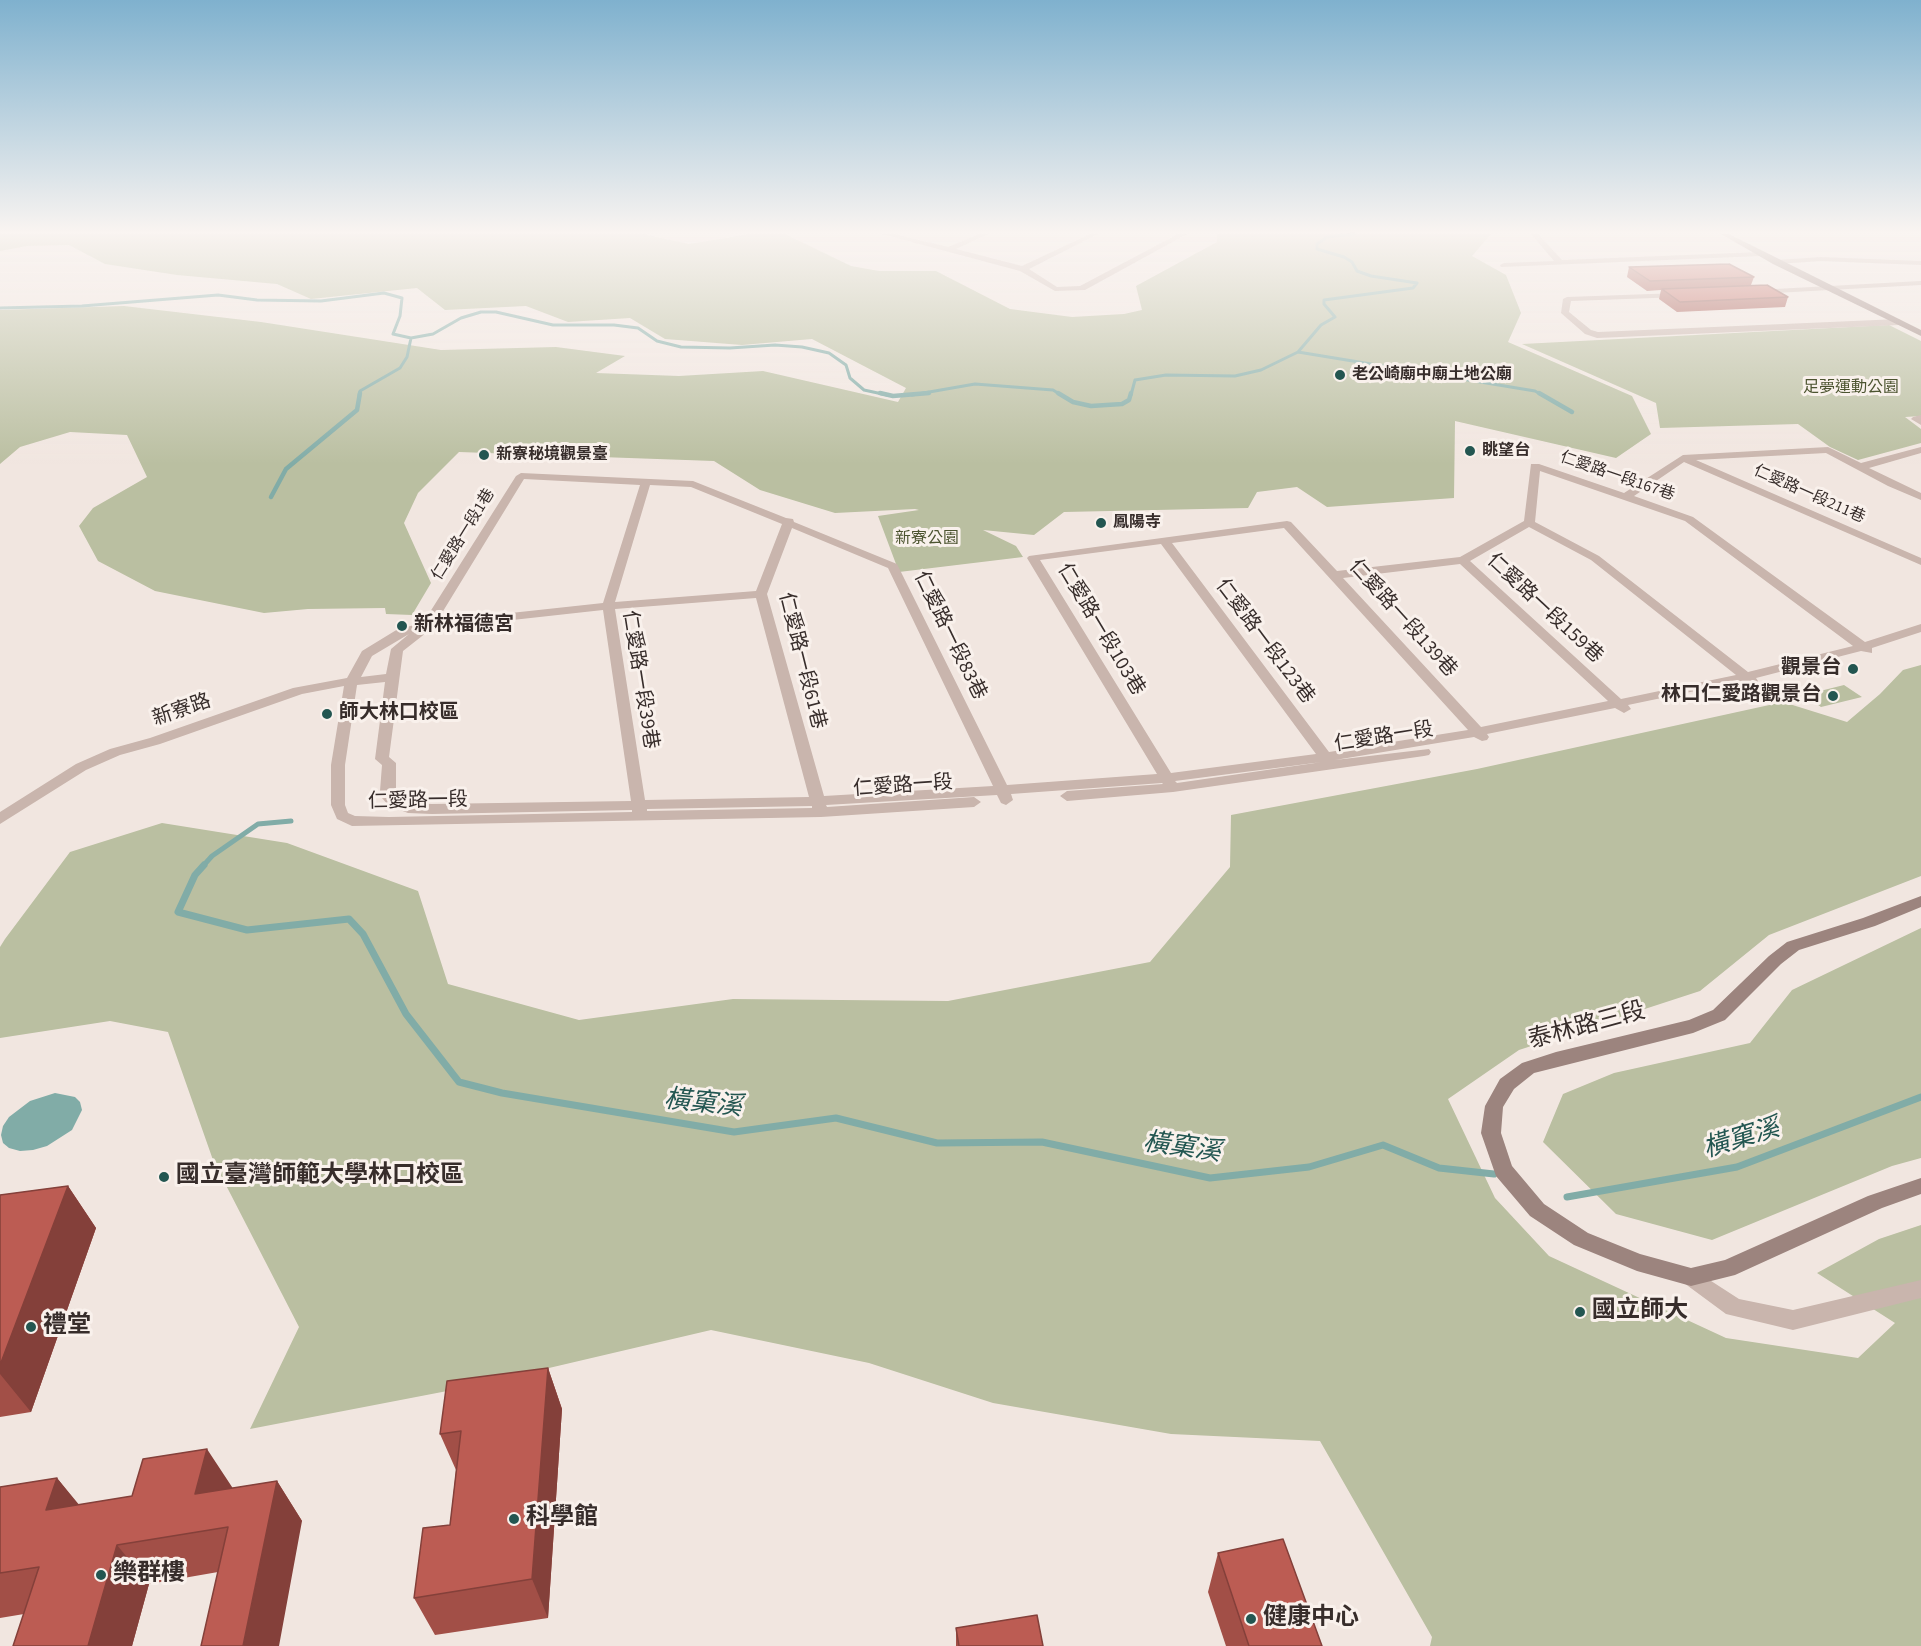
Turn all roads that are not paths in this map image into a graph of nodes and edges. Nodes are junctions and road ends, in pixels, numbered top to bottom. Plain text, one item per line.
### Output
1 (1565, 311) edge
2 (1876, 311) edge
3 (1899, 322) junction
4 (1921, 333) edge
5 (1921, 450) edge
6 (1683, 458) junction
7 (1860, 467) junction
8 (646, 482) junction
9 (1626, 496) junction
10 (1921, 497) edge
11 (789, 521) junction
12 (1529, 523) junction
13 (1287, 524) joint
14 (1164, 540) junction
15 (1464, 560) junction
16 (1921, 562) edge
17 (1336, 574) junction
18 (761, 594) junction
19 (608, 606) junction
20 (428, 626) junction
21 (1921, 628) edge
22 (1921, 639) edge
23 (1868, 650) junction
24 (391, 677) junction
25 (1751, 681) junction
26 (351, 682) junction
27 (1623, 709) junction
28 (1482, 737) junction
29 (1329, 762) junction
30 (1169, 783) junction
31 (1004, 795) junction
32 (820, 807) junction
33 (640, 811) junction
34 (0, 819) edge
35 (1921, 901) edge
36 (1921, 1186) edge
37 (1691, 1277) junction
38 (1921, 1289) edge

1 - 3 street
2 - 3 main road
3 - 4 main road
5 - 7 street
6 - 7 street, 仁愛路一段211巷
6 - 9 street
6 - 16 street, 仁愛路一段211巷
7 - 10 street, 仁愛路一段211巷
8 - 11 street, 仁愛路一段83巷
8 - 19 street, 仁愛路一段39巷
8 - 20 street, 仁愛路一段1巷
9 - 12 street, 仁愛路一段167巷
9 - 23 street, 仁愛路一段167巷
11 - 18 street, 仁愛路一段61巷
11 - 31 street, 仁愛路一段83巷
12 - 15 street, 仁愛路一段159巷
12 - 25 street
13 - 14 street, 仁愛路一段103巷
13 - 17 street, 仁愛路一段139巷
14 - 29 street, 仁愛路一段123巷
14 - 30 street, 仁愛路一段103巷
15 - 17 street
15 - 27 street, 仁愛路一段159巷
17 - 28 street, 仁愛路一段139巷
18 - 19 street
18 - 32 street, 仁愛路一段61巷
19 - 20 street
19 - 33 street, 仁愛路一段39巷
20 - 24 street, 仁愛路一段
20 - 26 street, 仁愛路一段
21 - 23 street, 仁愛路一段
22 - 23 street, 仁愛路一段
23 - 25 street, 仁愛路一段
24 - 26 street, 新寮路
24 - 33 street, 仁愛路一段
25 - 27 street, 仁愛路一段
26 - 33 street, 仁愛路一段
26 - 34 street, 新寮路
27 - 28 street, 仁愛路一段
28 - 29 street, 仁愛路一段
29 - 30 street, 仁愛路一段
30 - 31 street, 仁愛路一段
31 - 32 street, 仁愛路一段
32 - 33 street, 仁愛路一段
35 - 37 main road, 泰林路三段
36 - 37 main road, 泰林路三段
37 - 38 street

